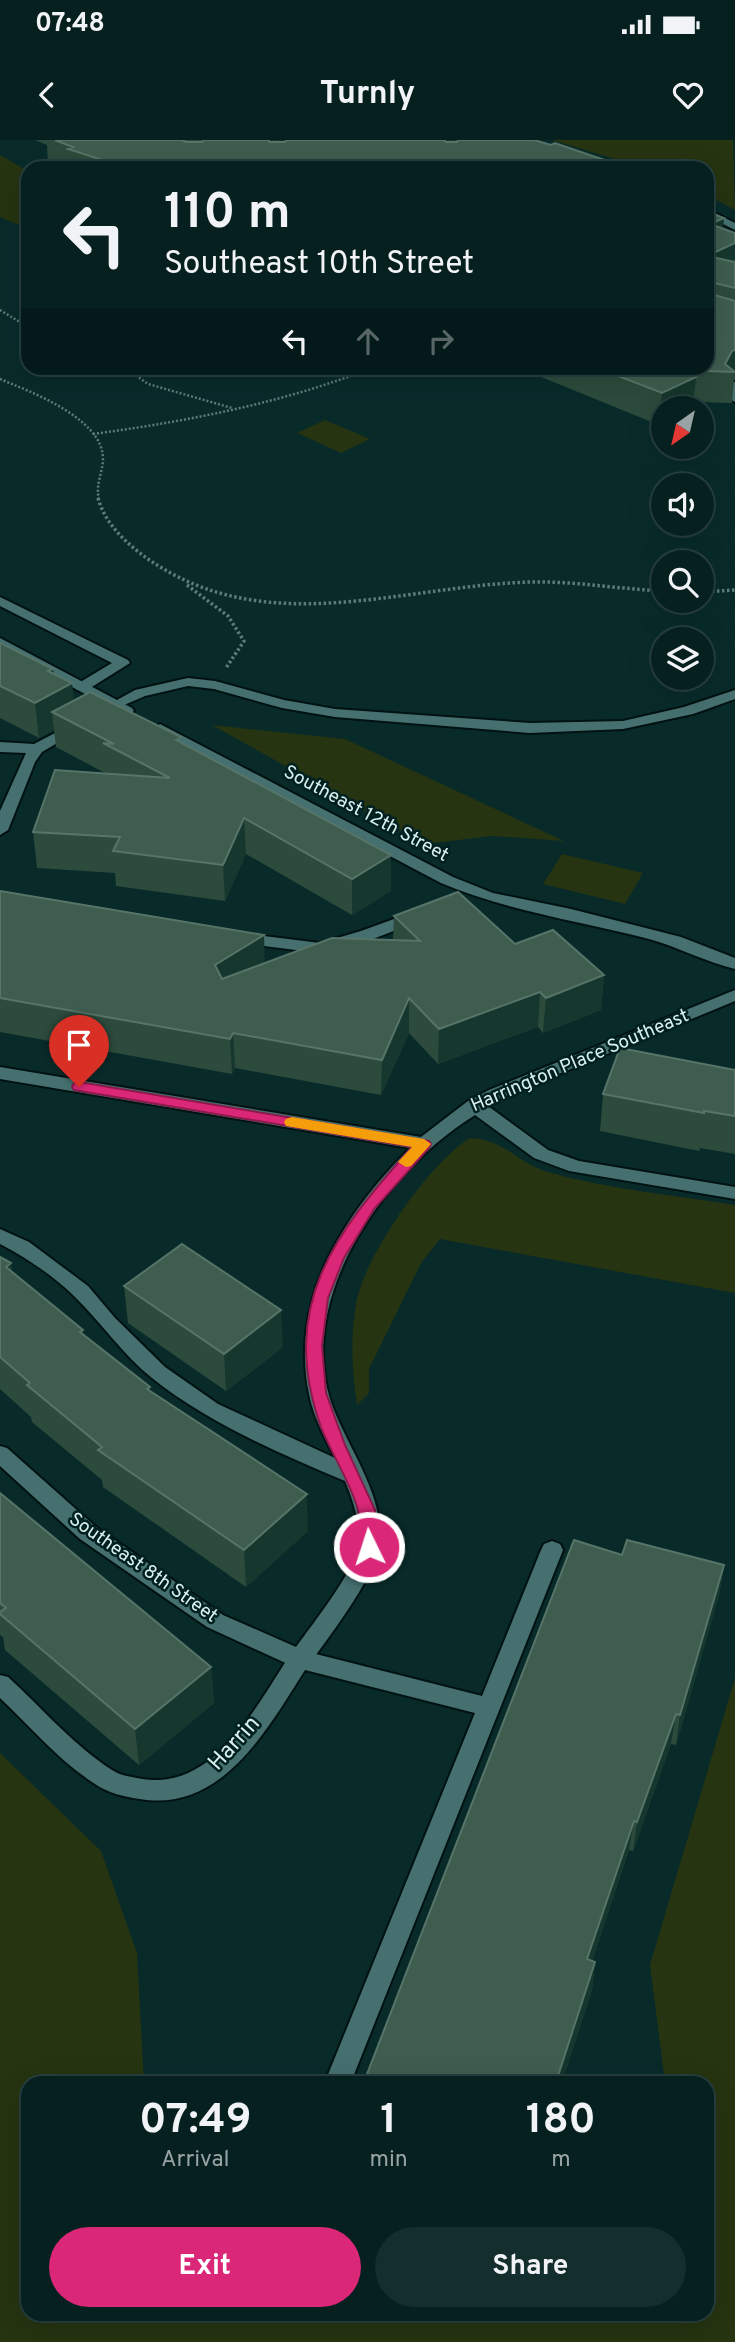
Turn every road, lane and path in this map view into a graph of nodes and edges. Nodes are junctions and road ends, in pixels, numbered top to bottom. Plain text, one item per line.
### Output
1 (714, 216) edge
2 (735, 227) edge
3 (0, 310) edge
4 (21, 323) edge
5 (136, 375) edge
6 (355, 375) edge
7 (0, 379) edge
8 (735, 386) edge
9 (735, 398) edge
10 (235, 409) junction
11 (93, 434) junction
12 (183, 583) junction
13 (651, 590) edge
14 (735, 590) edge
15 (714, 591) edge
16 (0, 601) edge
17 (0, 642) edge
18 (215, 685) junction
19 (82, 687) junction
20 (735, 694) edge
21 (104, 711) junction
22 (0, 747) edge
23 (37, 750) junction
24 (0, 830) edge
25 (476, 892) junction
26 (452, 902) edge
27 (428, 911) edge
28 (218, 935) edge
29 (735, 964) edge
30 (735, 995) edge
31 (0, 1073) edge
32 (474, 1105) junction
33 (424, 1144) junction
34 (735, 1193) edge
35 (0, 1236) edge
36 (0, 1454) edge
37 (351, 1475) junction
38 (552, 1550) dead end
39 (300, 1659) junction
40 (0, 1684) edge
41 (488, 1707) junction
42 (340, 2076) edge

1 - 2 street
3 - 4 path
5 - 10 path
6 - 10 path
7 - 11 path
8 - 9 street
10 - 11 path
11 - 12 path
12 - 13 path
12 - 18 path
14 - 15 path
16 - 19 street
17 - 19 street, Southeast 12th Street
18 - 20 street
18 - 21 street
19 - 21 street, Southeast 12th Street
21 - 23 street
21 - 25 street, Southeast 12th Street
22 - 23 street
23 - 24 street
25 - 26 street
25 - 29 street, Southeast 12th Street
27 - 28 street
30 - 32 street, Harrington Place Southeast
31 - 33 street
32 - 33 street, Harrington Place Southeast
32 - 34 street
33 - 37 street, Harrington Place Southeast
35 - 37 street
36 - 39 street, Southeast 8th Street
37 - 39 street, Harrington Place Southeast
38 - 41 street
39 - 40 street, Harrin
39 - 41 street, Southeast 8th Street
41 - 42 street

